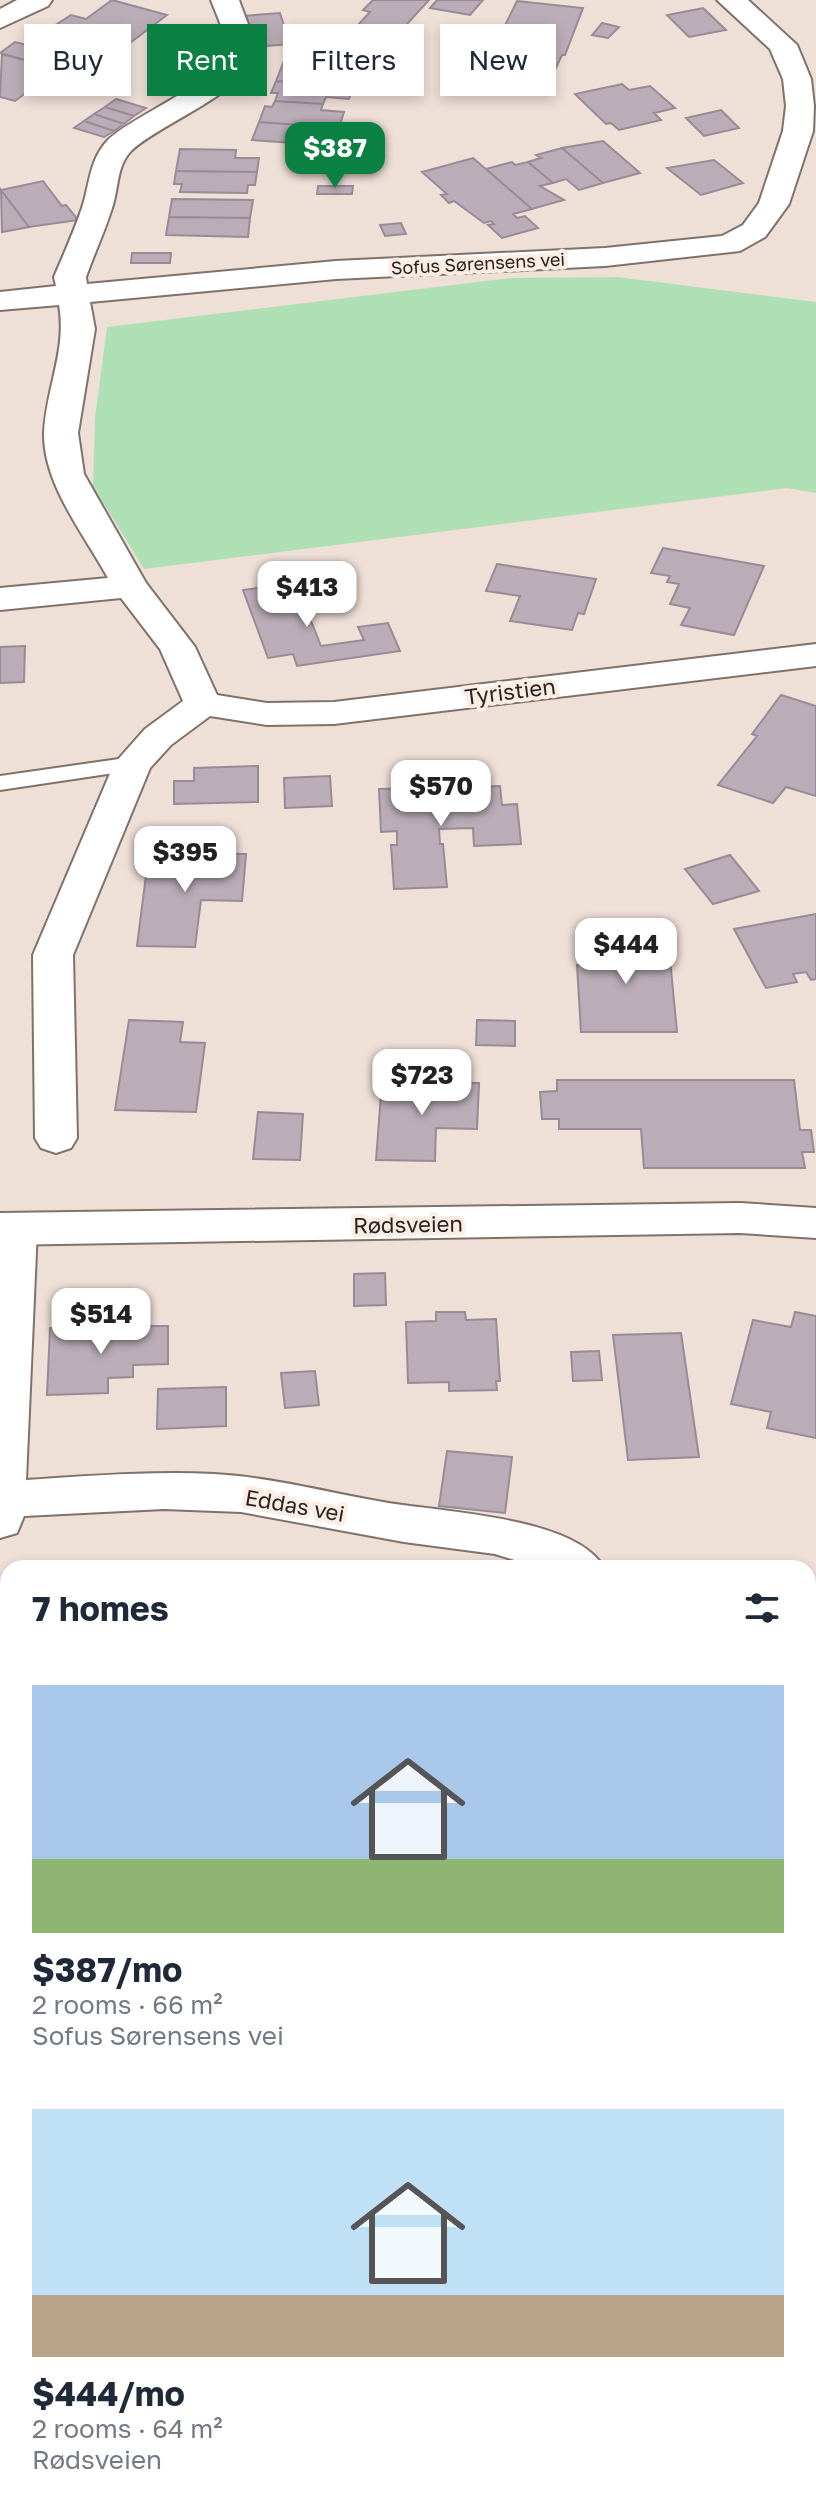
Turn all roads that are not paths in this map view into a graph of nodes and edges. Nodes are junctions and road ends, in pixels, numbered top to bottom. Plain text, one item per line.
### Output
1 (38, 0) edge
2 (225, 0) edge
3 (731, 0) edge
4 (0, 20) edge
5 (816, 43) edge
6 (783, 45) junction
7 (72, 295) junction
8 (0, 301) edge
9 (130, 586) junction
10 (0, 599) edge
11 (816, 655) edge
12 (203, 704) junction
13 (133, 764) junction
14 (0, 783) edge
15 (56, 1138) dead end
16 (816, 1223) edge
17 (7, 1229) edge
18 (2, 1510) edge
19 (564, 1560) edge

1 - 4 street
2 - 7 street
3 - 6 street
5 - 6 street
6 - 7 street, Sofus Sørensens vei
7 - 8 street, Sofus Sørensens vei
7 - 9 street
9 - 10 street
9 - 12 street
11 - 12 street, Tyristien
12 - 13 street
13 - 14 lane
13 - 15 street
16 - 17 street, Rødsveien
17 - 18 street
18 - 19 street, Eddas vei

